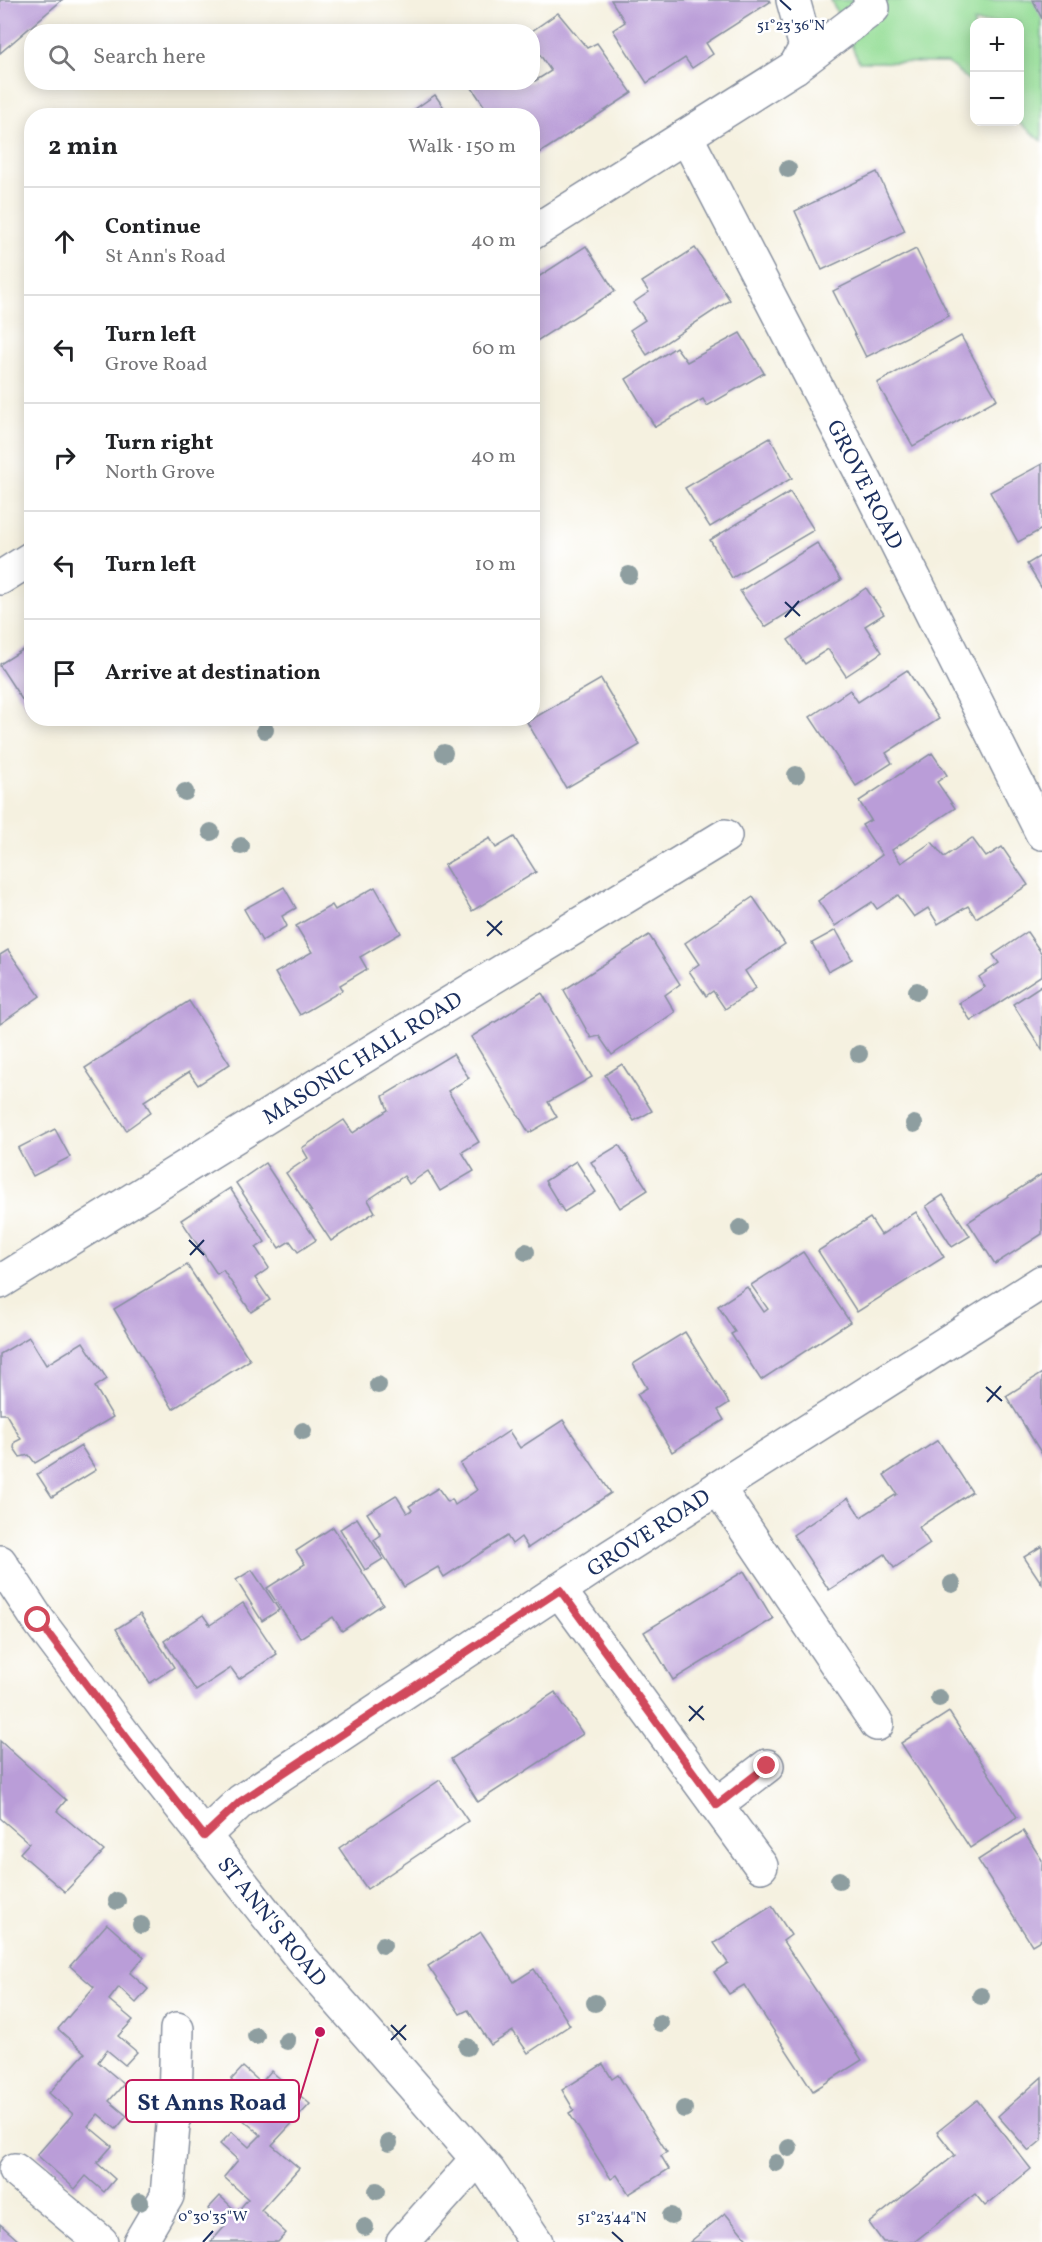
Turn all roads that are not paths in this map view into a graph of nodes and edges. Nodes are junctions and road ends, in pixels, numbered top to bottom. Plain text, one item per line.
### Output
1 (793, 0) edge
2 (870, 0) edge
3 (795, 68) junction
4 (686, 136) junction
5 (540, 228) edge
6 (24, 563) edge
7 (0, 578) edge
8 (1042, 833) edge
9 (725, 836) dead end
10 (0, 1282) edge
11 (1042, 1282) edge
12 (718, 1488) junction
13 (0, 1562) edge
14 (560, 1590) junction
15 (877, 1724) dead end
16 (767, 1766) dead end
17 (717, 1805) junction
18 (204, 1836) junction
19 (761, 1866) dead end
20 (177, 2029) dead end
21 (477, 2159) junction
22 (15, 2170) dead end
23 (101, 2242) edge
24 (140, 2242) edge
25 (403, 2242) edge
26 (536, 2242) edge

1 - 3 street
2 - 3 street
3 - 4 street
4 - 5 street
4 - 8 street, GROVE ROAD
6 - 7 street
9 - 10 street, MASONIC HALL ROAD
11 - 12 street, GROVE ROAD
12 - 14 street, GROVE ROAD
12 - 15 street
13 - 18 street, ST ANN'S ROAD
14 - 17 street
14 - 18 street, GROVE ROAD
16 - 17 street
17 - 19 street
18 - 21 street, ST ANN'S ROAD
20 - 24 street
21 - 25 street
21 - 26 street, ST ANN'S ROAD
22 - 23 street

